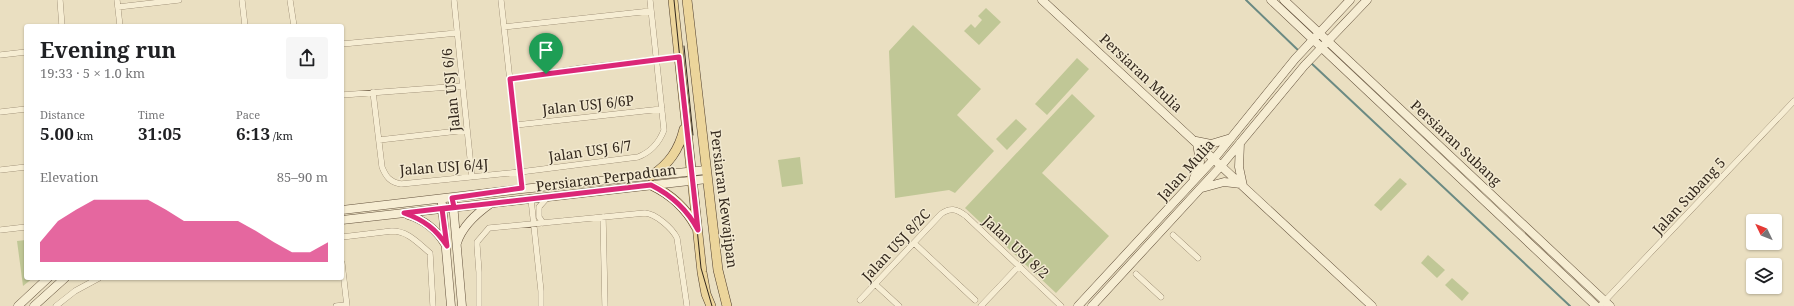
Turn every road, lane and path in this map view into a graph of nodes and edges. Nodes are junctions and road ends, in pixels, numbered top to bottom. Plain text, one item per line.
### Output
1 (60, 0) edge
2 (117, 0) edge
3 (179, 0) edge
4 (242, 0) edge
5 (290, 0) edge
6 (454, 0) edge
7 (501, 0) edge
8 (650, 0) edge
9 (672, 0) edge
10 (686, 0) edge
11 (1042, 0) edge
12 (1271, 0) edge
13 (1284, 0) edge
14 (1350, 0) edge
15 (1367, 0) edge
16 (118, 7) junction
17 (651, 11) junction
18 (62, 24) edge
19 (120, 24) edge
20 (245, 24) edge
21 (294, 24) edge
22 (504, 27) junction
23 (457, 32) junction
24 (1319, 33) junction
25 (1313, 39) junction
26 (1328, 41) junction
27 (344, 44) edge
28 (1319, 51) junction
29 (24, 52) edge
30 (0, 54) edge
31 (679, 57) junction
32 (657, 60) junction
33 (510, 79) junction
34 (462, 86) junction
35 (373, 92) junction
36 (344, 95) edge
37 (1794, 101) edge
38 (24, 108) edge
39 (662, 109) junction
40 (0, 112) edge
41 (685, 124) junction
42 (516, 125) junction
43 (467, 130) junction
44 (1234, 136) junction
45 (379, 140) junction
46 (1196, 142) junction
47 (1240, 143) junction
48 (1214, 159) junction
49 (1221, 166) junction
50 (24, 167) edge
51 (0, 170) edge
52 (520, 172) junction
53 (706, 174) junction
54 (651, 176) junction
55 (692, 176) junction
56 (472, 178) junction
57 (1191, 184) junction
58 (651, 185) junction
59 (1242, 185) junction
60 (522, 188) junction
61 (1200, 188) junction
62 (452, 198) junction
63 (546, 198) junction
64 (441, 199) junction
65 (531, 200) junction
66 (493, 203) junction
67 (454, 207) junction
68 (442, 209) junction
69 (951, 209) joint
70 (344, 210) edge
71 (404, 213) junction
72 (602, 217) junction
73 (344, 220) edge
74 (543, 223) junction
75 (534, 224) junction
76 (24, 227) edge
77 (0, 230) edge
78 (698, 230) junction
79 (1173, 235) dead end
80 (344, 237) edge
81 (914, 243) junction
82 (456, 244) junction
83 (447, 246) junction
84 (1198, 258) dead end
85 (1019, 266) junction
86 (1136, 274) dead end
87 (46, 280) edge
88 (63, 280) edge
89 (95, 280) edge
90 (344, 280) edge
91 (875, 284) junction
92 (1161, 297) dead end
93 (860, 300) dead end
94 (975, 300) dead end
95 (1605, 304) edge
96 (347, 305) edge
97 (18, 306) edge
98 (34, 306) edge
99 (56, 306) edge
100 (336, 306) edge
101 (433, 306) edge
102 (451, 306) edge
103 (462, 306) edge
104 (479, 306) edge
105 (541, 306) edge
106 (605, 306) edge
107 (687, 306) edge
108 (711, 306) edge
109 (727, 306) edge
110 (899, 306) edge
111 (981, 306) edge
112 (1060, 306) edge
113 (1078, 306) edge
114 (1092, 306) edge
115 (1372, 306) edge
116 (1596, 306) edge

1 - 18 street
2 - 16 street
3 - 16 street
4 - 20 street
5 - 21 street
6 - 23 street, Jalan USJ 6/6
7 - 22 street
8 - 17 street, Jalan USJ 6/7
9 - 31 main road, Persiaran Kewajipan
10 - 53 main road, Persiaran Kewajipan
11 - 46 main road, Persiaran Mulia
12 - 25 main road, Persiaran Subang
13 - 24 main road, Persiaran Subang
14 - 24 main road, Jalan Mulia
15 - 26 main road
16 - 19 street
17 - 22 street
17 - 32 street, Jalan USJ 6/7
22 - 33 street
23 - 27 street
23 - 34 street, Jalan USJ 6/6
24 - 25 main road, Jalan Mulia
24 - 26 main road, Persiaran Subang
25 - 28 main road, Persiaran Subang
25 - 44 main road, Jalan Mulia
26 - 28 main road
26 - 95 main road, Persiaran Subang
28 - 47 main road
28 - 116 main road, Persiaran Subang
29 - 30 street
31 - 32 street
31 - 41 main road, Persiaran Kewajipan
32 - 33 street
32 - 39 street, Jalan USJ 6/7
33 - 42 street
34 - 35 street
34 - 43 street, Jalan USJ 6/6
35 - 36 street
35 - 45 street, Jalan USJ 6/4J
37 - 95 street, Jalan Subang 5
38 - 40 street
39 - 42 street, Jalan USJ 6/6P
39 - 52 street, Jalan USJ 6/7
41 - 54 main road
41 - 55 main road, Persiaran Kewajipan
42 - 52 street
43 - 45 street
43 - 56 street, Jalan USJ 6/6
44 - 46 main road
44 - 48 main road, Jalan Mulia
45 - 56 street, Jalan USJ 6/4J
46 - 48 main road, Persiaran Mulia
46 - 57 main road
47 - 49 main road
47 - 59 main road
48 - 49 main road, Persiaran Mulia
48 - 57 main road, Jalan Mulia
49 - 59 main road, Persiaran Mulia
49 - 61 main road
50 - 51 street
52 - 56 street, Jalan USJ 6/4J
52 - 60 street
53 - 55 main road, Persiaran Perpaduan
53 - 109 main road, Persiaran Kewajipan
54 - 55 main road, Persiaran Perpaduan
54 - 60 main road, Persiaran Perpaduan
55 - 58 main road, Persiaran Perpaduan
55 - 78 main road, Persiaran Kewajipan
57 - 113 main road, Jalan Mulia
58 - 63 main road, Persiaran Perpaduan
58 - 78 main road
59 - 61 main road
59 - 115 main road, Persiaran Mulia
60 - 62 main road, Persiaran Perpaduan
61 - 114 main road
62 - 64 main road, Persiaran Perpaduan
62 - 67 main road
63 - 65 main road, Persiaran Perpaduan
63 - 74 street
64 - 68 main road
64 - 70 main road, Persiaran Perpaduan
65 - 66 main road, Persiaran Perpaduan
65 - 75 street
66 - 67 main road, Persiaran Perpaduan
66 - 82 main road
67 - 68 main road, Persiaran Perpaduan
67 - 82 main road
68 - 71 main road, Persiaran Perpaduan
68 - 83 main road
69 - 81 street, Jalan USJ 8/2C
69 - 85 street, Jalan USJ 8/2
71 - 73 main road, Persiaran Perpaduan
71 - 83 main road
72 - 74 street
72 - 106 street
72 - 107 street
74 - 75 street
75 - 104 street
75 - 105 street
76 - 77 street
78 - 108 main road, Persiaran Kewajipan
79 - 84 street
80 - 101 street
81 - 91 street, Jalan USJ 8/2C
81 - 94 street
82 - 103 main road
83 - 102 main road
85 - 111 street
85 - 112 street, Jalan USJ 8/2
86 - 92 street
87 - 97 main road
88 - 98 main road
89 - 99 street
90 - 96 street
91 - 93 street, Jalan USJ 8/2C
91 - 110 street
96 - 100 street

